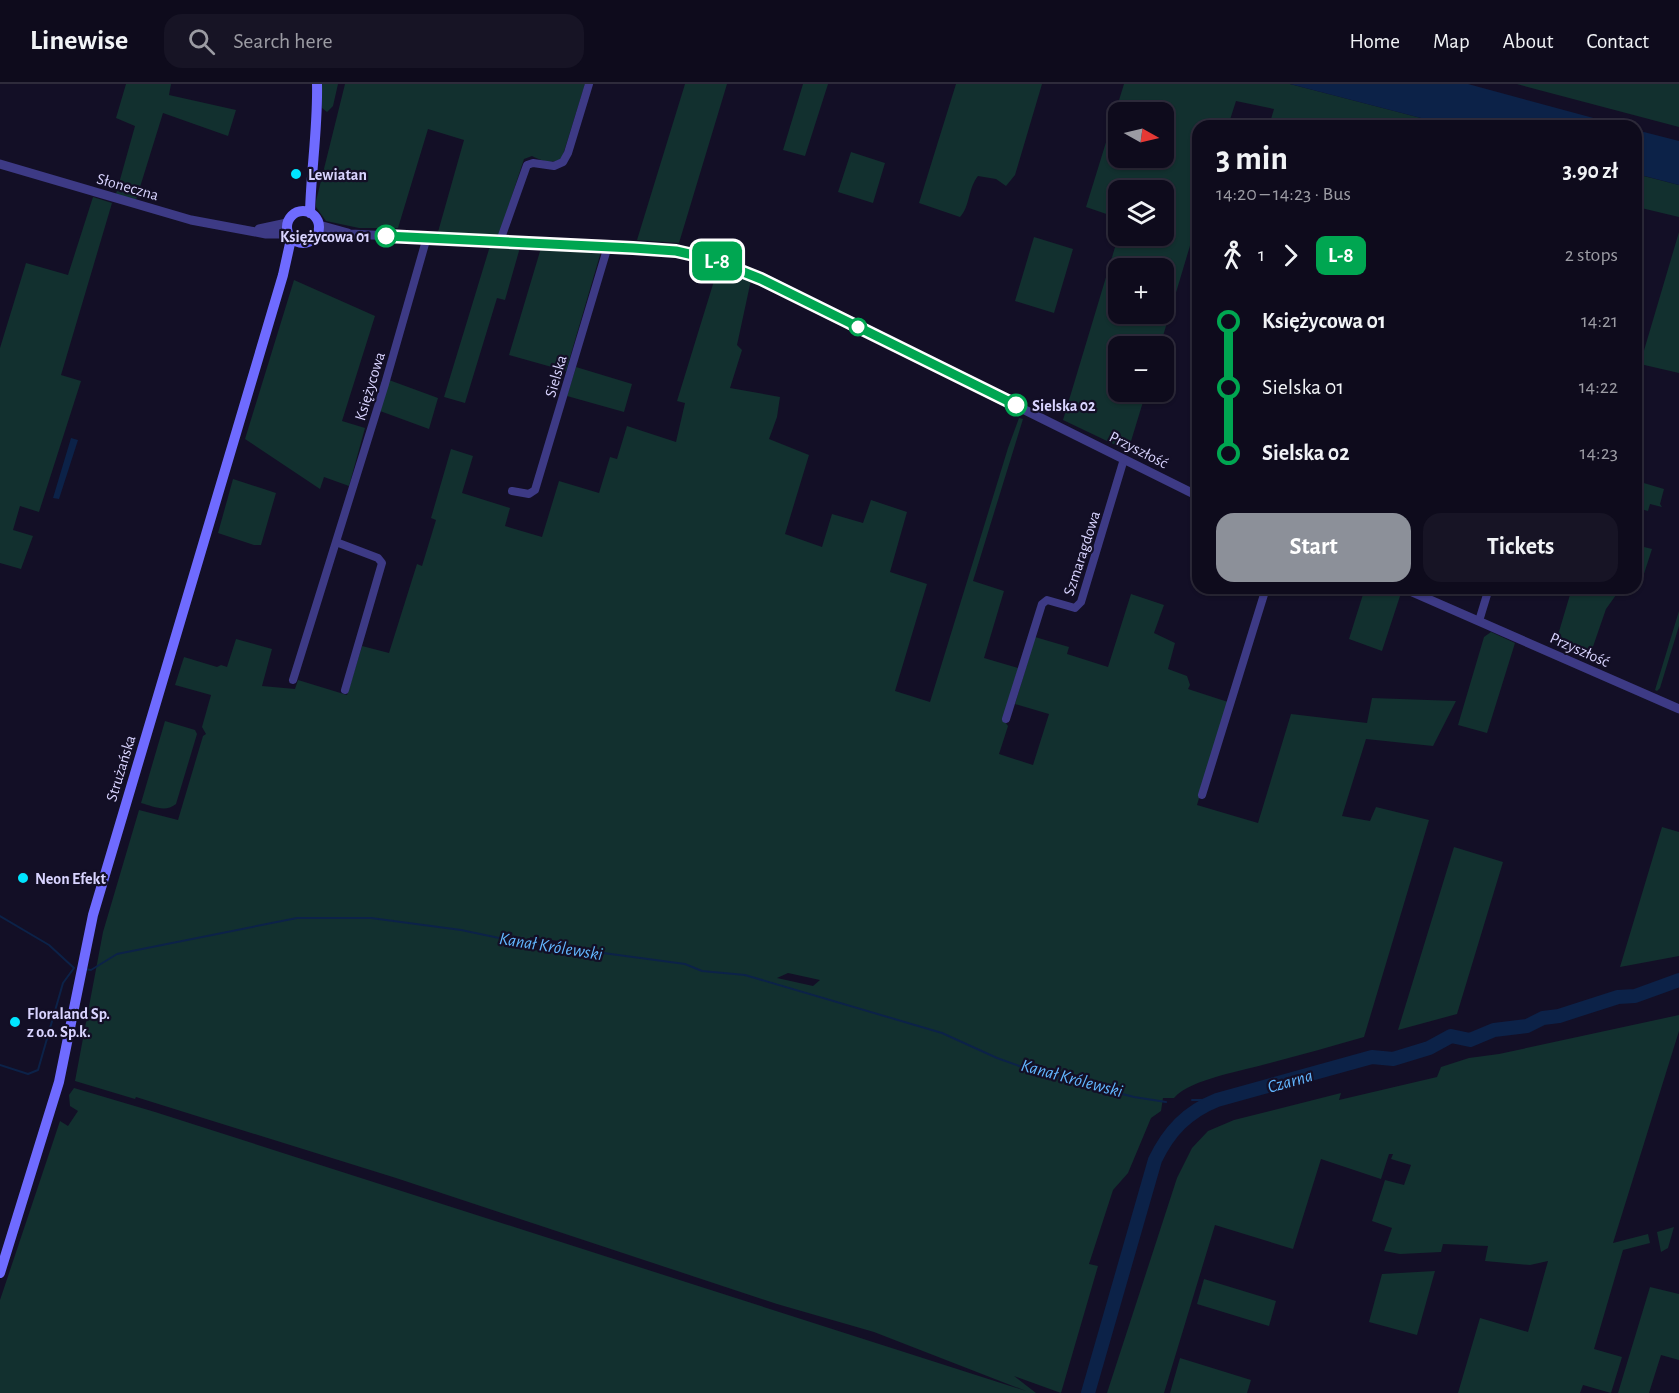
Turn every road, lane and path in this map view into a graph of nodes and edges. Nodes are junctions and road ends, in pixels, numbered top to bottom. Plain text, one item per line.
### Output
1 (317, 84) edge
2 (589, 84) edge
3 (0, 164) edge
4 (305, 212) junction
5 (318, 230) junction
6 (292, 235) junction
7 (427, 237) junction
8 (500, 241) junction
9 (608, 246) junction
10 (1124, 459) junction
11 (512, 491) dead end
12 (1192, 493) edge
13 (336, 542) junction
14 (1264, 594) edge
15 (1417, 594) edge
16 (1487, 594) edge
17 (1479, 621) junction
18 (292, 680) dead end
19 (345, 690) dead end
20 (1679, 709) edge
21 (1006, 719) dead end
22 (1202, 795) dead end
23 (0, 1273) edge

1 - 4 main road
2 - 8 street
3 - 6 street, Słoneczna
4 - 5 main road
4 - 6 main road
5 - 6 main road
5 - 7 street, Przyszłość
6 - 23 main road, Strużańska
7 - 8 street, Przyszłość
7 - 13 street, Księżycowa
8 - 9 street, Przyszłość
9 - 10 street, Przyszłość
9 - 11 street, Sielska
10 - 12 street, Przyszłość
10 - 21 street, Szmaragdowa
13 - 18 street, Księżycowa
13 - 19 street
14 - 22 street
15 - 17 street, Przyszłość
16 - 17 street
17 - 20 street, Przyszłość

